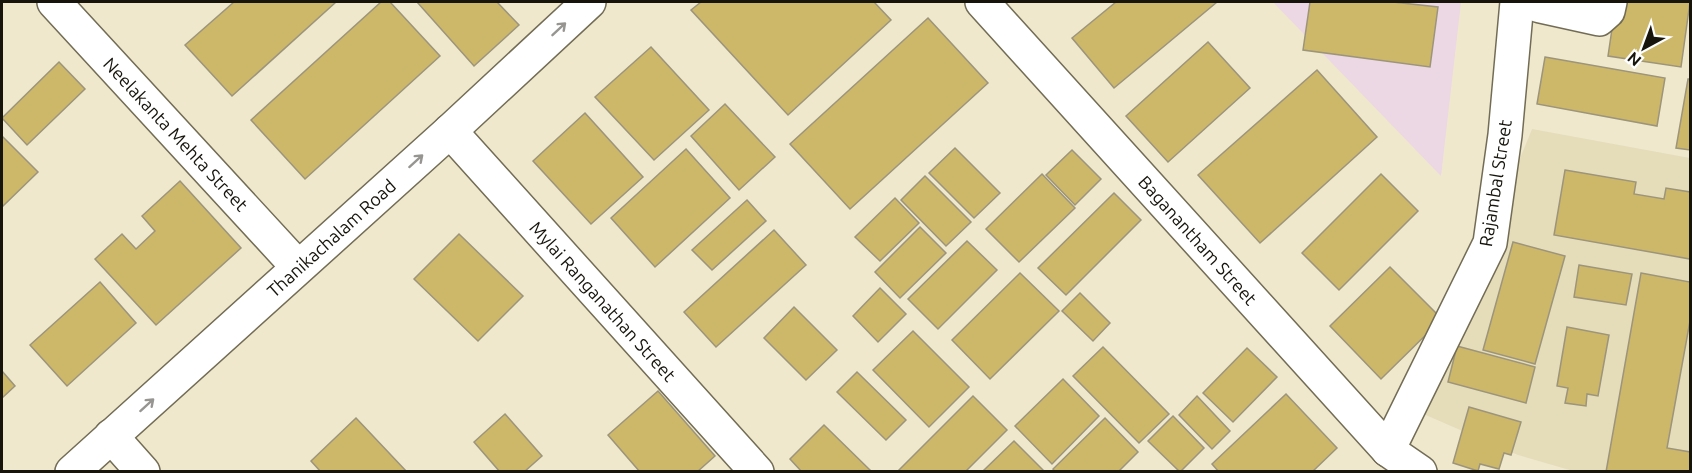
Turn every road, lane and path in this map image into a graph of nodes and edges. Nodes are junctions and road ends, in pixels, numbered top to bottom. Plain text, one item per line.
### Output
1 (54, 2) edge
2 (589, 2) edge
3 (982, 2) edge
4 (1517, 2) edge
5 (1536, 2) edge
6 (1610, 2) edge
7 (450, 131) junction
8 (298, 267) junction
9 (111, 436) junction
10 (1388, 450) junction
11 (72, 471) edge
12 (143, 471) edge
13 (757, 471) edge
14 (1420, 471) edge

1 - 8 street, Neelakanta Mehta Street
7 -> 2 street, Thanikachalam Road
3 - 10 street, Baganantham Street
4 - 10 street, Rajambal Street
5 - 6 street
8 -> 7 street, Thanikachalam Road
7 - 13 street, Mylai Ranganathan Street
9 -> 8 street, Thanikachalam Road
9 - 11 street, Thanikachalam Road
9 - 12 street
10 - 14 street, Baganantham Street

